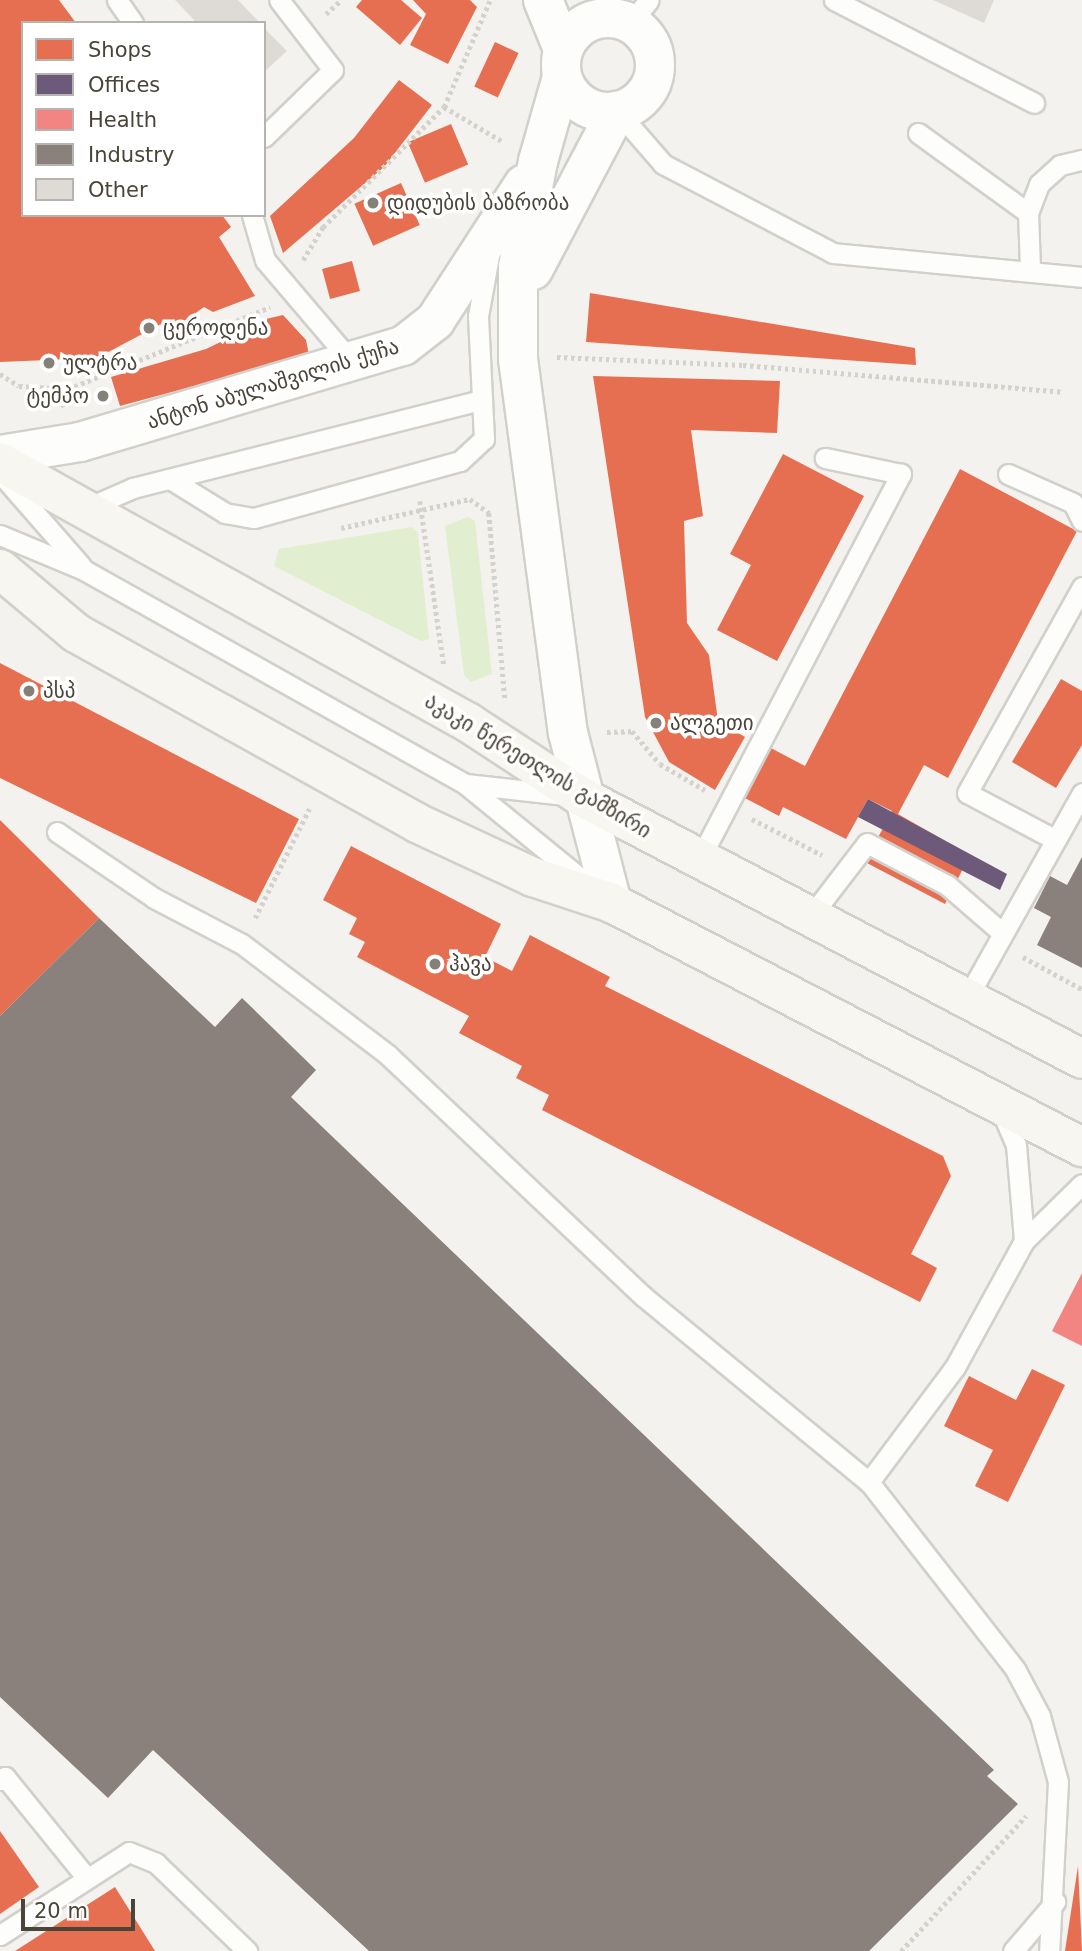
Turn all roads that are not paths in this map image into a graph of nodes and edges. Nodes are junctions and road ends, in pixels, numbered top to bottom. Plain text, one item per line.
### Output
1 (117, 0) edge
2 (279, 0) edge
3 (543, 0) edge
4 (835, 0) edge
5 (617, 10) edge
6 (133, 21) edge
7 (563, 63) junction
8 (1034, 103) dead end
9 (617, 111) junction
10 (918, 133) dead end
11 (266, 135) edge
12 (1082, 160) edge
13 (537, 161) junction
14 (1028, 213) junction
15 (253, 217) edge
16 (492, 237) junction
17 (1030, 269) junction
18 (1082, 277) edge
19 (517, 316) junction
20 (345, 366) junction
21 (482, 400) junction
22 (0, 455) edge
23 (825, 458) dead end
24 (0, 462) edge
25 (0, 473) edge
26 (1008, 474) dead end
27 (170, 479) junction
28 (87, 508) junction
29 (1082, 522) edge
30 (0, 535) edge
31 (0, 569) edge
32 (84, 569) junction
33 (1082, 587) edge
34 (465, 784) junction
35 (1082, 793) edge
36 (582, 797) junction
37 (57, 832) dead end
38 (1054, 839) junction
39 (699, 860) junction
40 (612, 903) junction
41 (810, 917) junction
42 (1000, 931) junction
43 (967, 998) junction
44 (1082, 1059) edge
45 (996, 1101) junction
46 (1082, 1147) edge
47 (1082, 1184) edge
48 (1024, 1241) junction
49 (869, 1482) junction
50 (0, 1780) edge
51 (86, 1877) junction
52 (1055, 1902) junction
53 (0, 1935) edge
54 (247, 1951) edge
55 (1013, 1951) edge
56 (1049, 1951) edge

1 - 6 lane
2 - 11 lane
3 - 7 street
4 - 8 lane
5 - 7 street
5 - 9 street
7 - 9 street
7 - 13 street, ანტონ აბულაშვილის ქუჩა
9 - 17 lane
9 - 19 street, ანტონ აბულაშვილის ქუჩა
10 - 14 lane
12 - 14 lane
13 - 16 street, ანტონ აბულაშვილის ქუჩა
13 - 19 street, ანტონ აბულაშვილის ქუჩა
14 - 17 lane
15 - 20 lane
16 - 20 street, ანტონ აბულაშვილის ქუჩა
16 - 21 lane
17 - 18 lane
19 - 36 street, ანტონ აბულაშვილის ქუჩა
20 - 22 street, ანტონ აბულაშვილის ქუჩა
21 - 27 lane
21 - 27 lane
23 - 39 lane
24 - 28 main road, აკაკი წერეთლის გამზირი
25 - 32 lane
26 - 29 lane
27 - 28 lane
28 - 36 main road, აკაკი წერეთლის გამზირი
30 - 32 lane
31 - 40 main road
32 - 34 lane
33 - 38 lane
34 - 36 lane
34 - 40 lane
35 - 38 lane
36 - 39 main road, აკაკი წერეთლის გამზირი
36 - 40 street, ანტონ აბულაშვილის ქუჩა
37 - 49 lane
38 - 42 lane
39 - 41 main road, აკაკი წერეთლის გამზირი
40 - 45 main road
41 - 42 lane
41 - 43 main road, აკაკი წერეთლის გამზირი
42 - 43 lane
43 - 44 main road, აკაკი წერეთლის გამზირი
45 - 46 main road
45 - 48 lane
47 - 48 lane
48 - 49 lane
49 - 52 lane
50 - 51 lane
51 - 53 lane
51 - 54 lane
52 - 55 lane
52 - 56 lane

